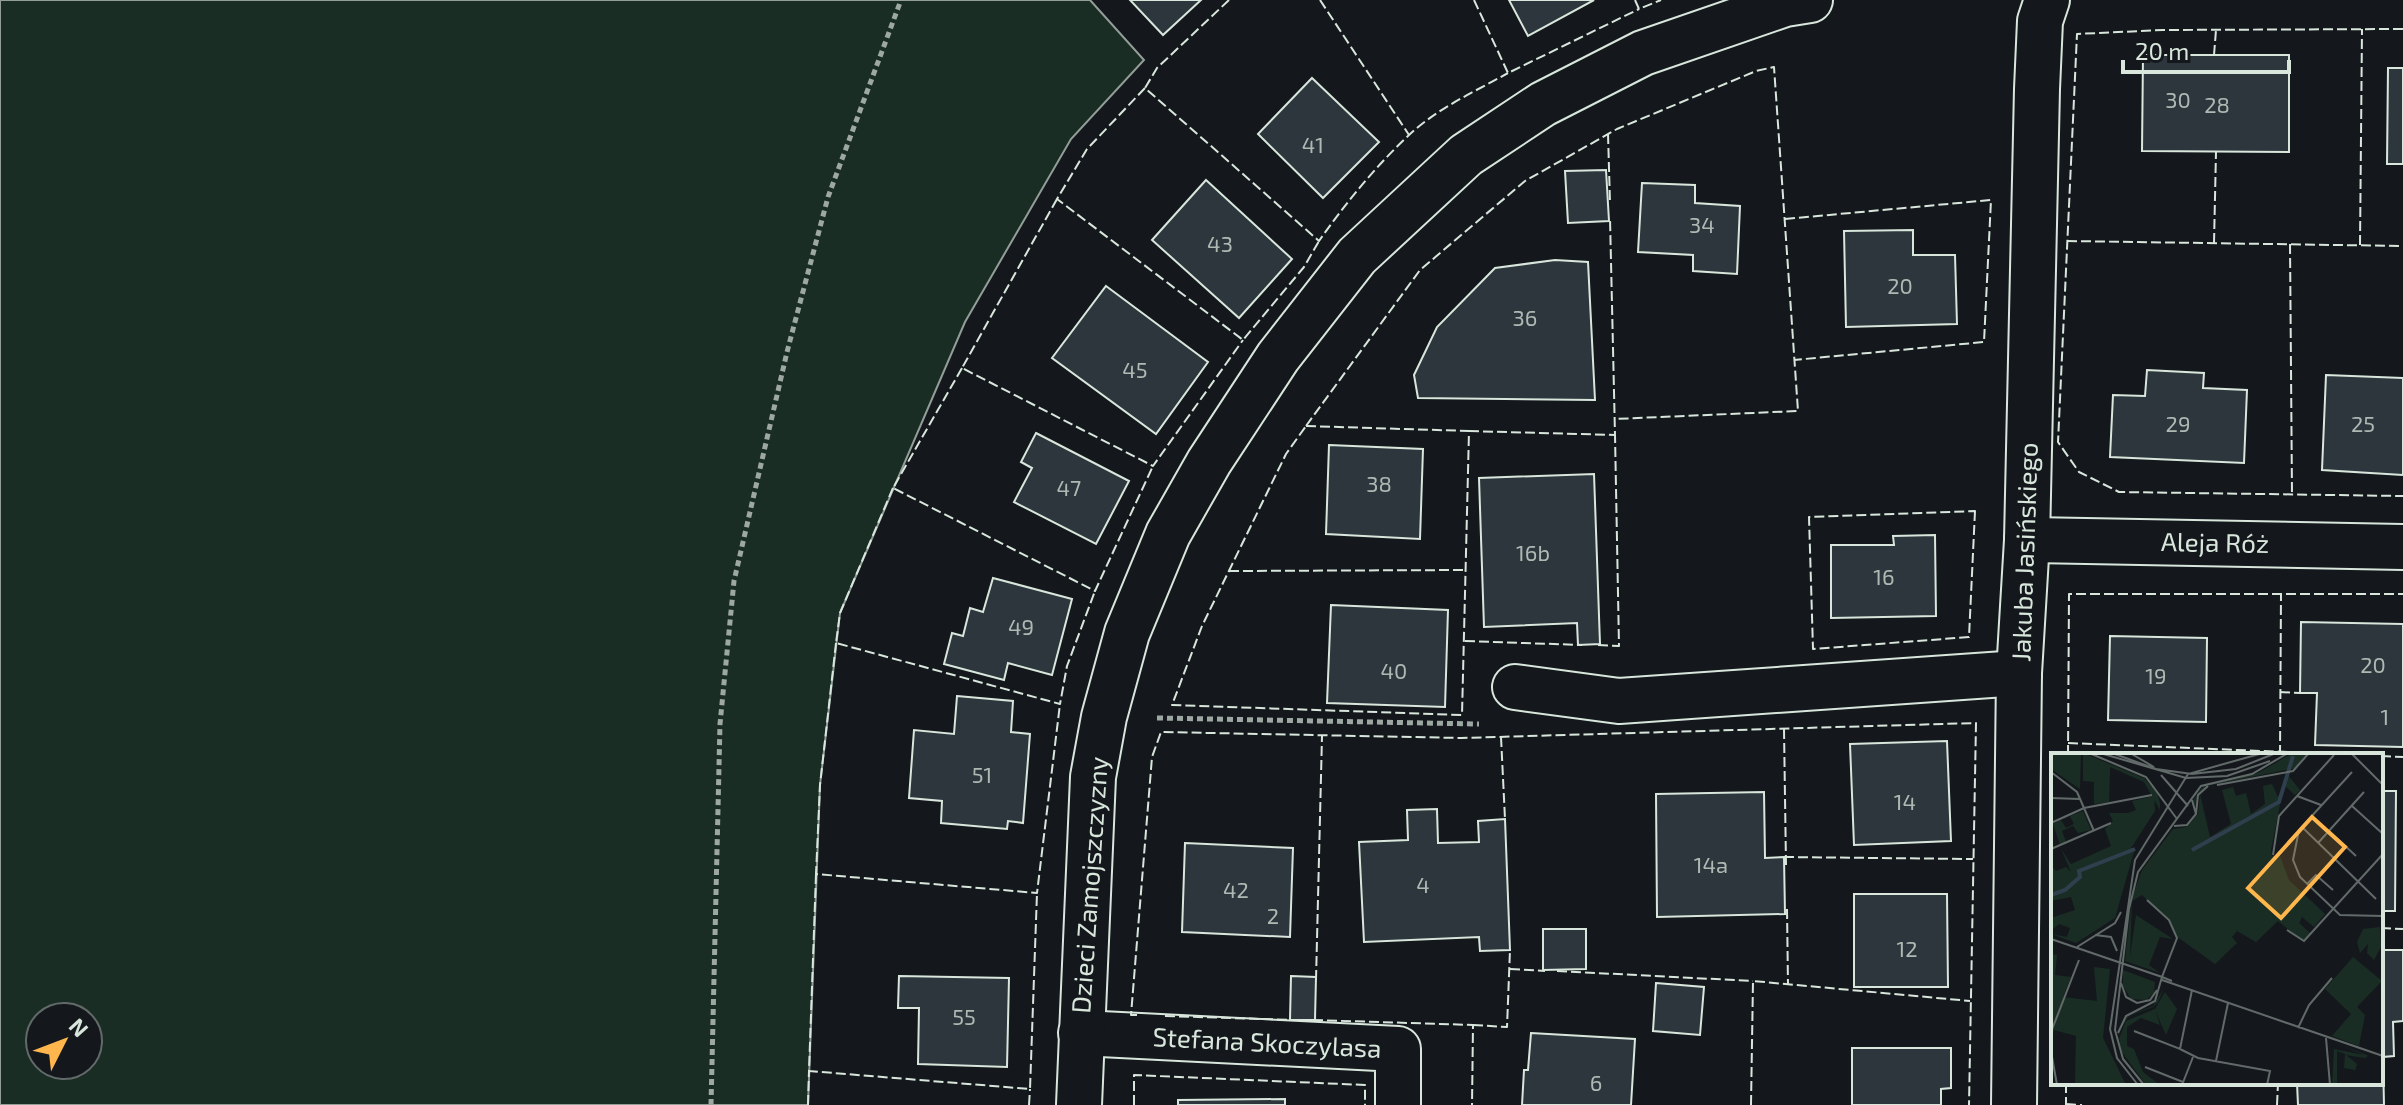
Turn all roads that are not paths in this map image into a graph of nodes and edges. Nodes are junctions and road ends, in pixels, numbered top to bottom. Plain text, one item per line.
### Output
1 (1810, 0) edge
2 (2047, 0) edge
3 (2027, 540) junction
4 (2403, 547) edge
5 (2019, 673) junction
6 (1515, 687) road end
7 (1081, 1033) junction
8 (1079, 1105) edge
9 (1398, 1105) edge
10 (2014, 1105) edge

1 - 7 street, Dzieci Zamojszczyzny
2 - 3 street, Jakuba Jasińskiego
3 - 4 street, Aleja Róż
3 - 5 street, Jakuba Jasińskiego
5 - 6 street
5 - 10 street, Jakuba Jasińskiego
7 - 8 street, Dzieci Zamojszczyzny
7 - 9 street, Stefana Skoczylasa

